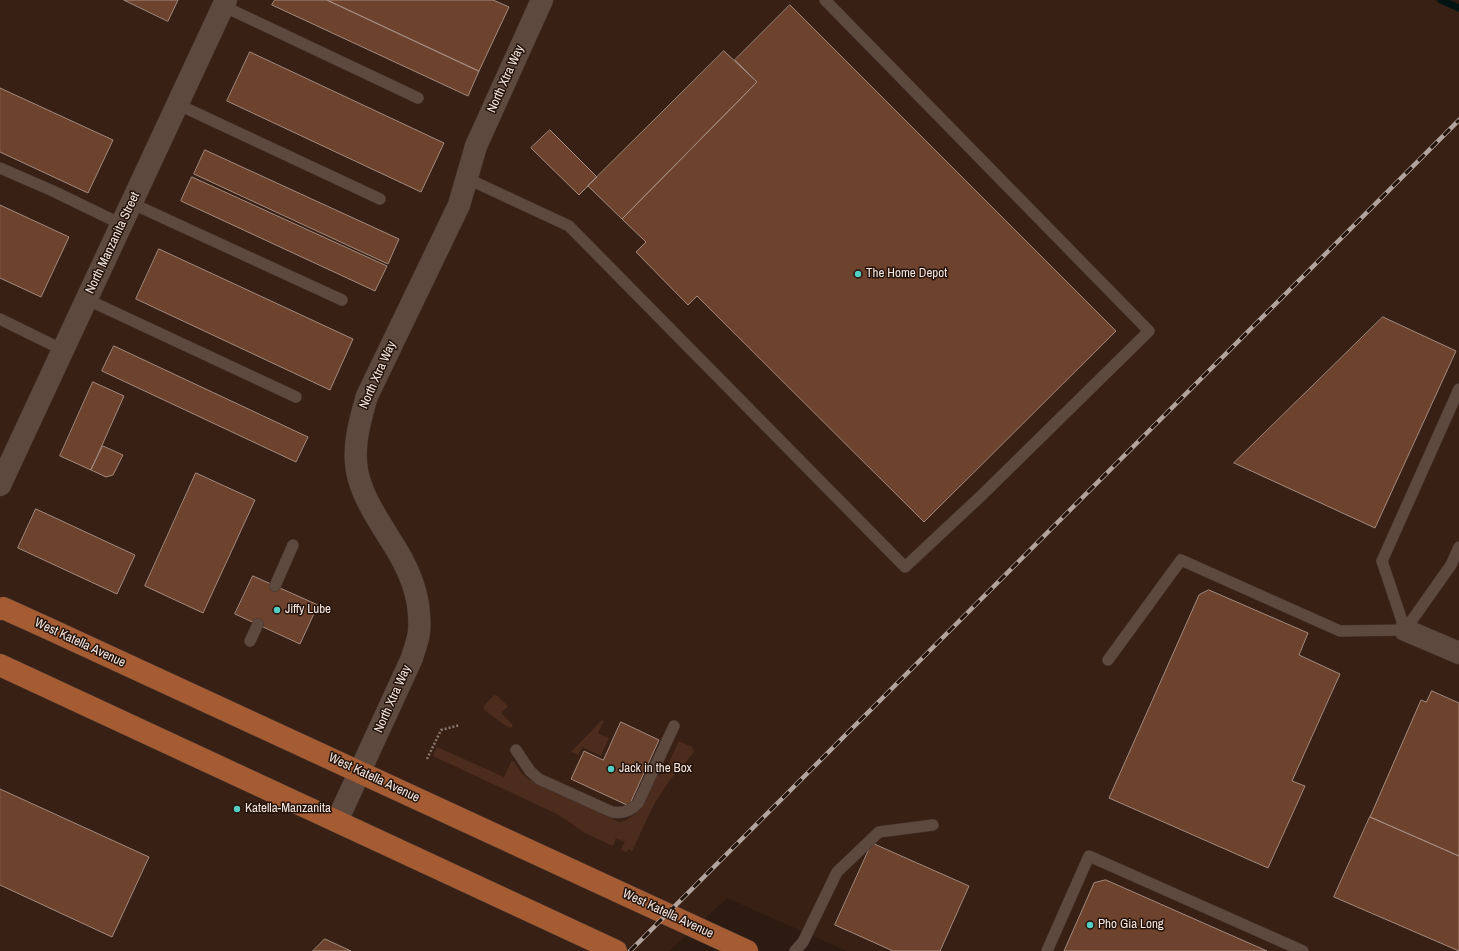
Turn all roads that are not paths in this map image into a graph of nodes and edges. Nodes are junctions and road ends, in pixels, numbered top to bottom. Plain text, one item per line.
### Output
1 (542, 0) edge
2 (825, 0) edge
3 (224, 3) edge
4 (418, 98) dead end
5 (177, 104) junction
6 (0, 168) edge
7 (466, 178) junction
8 (380, 199) dead end
9 (132, 203) junction
10 (121, 224) junction
11 (86, 299) junction
12 (342, 300) dead end
13 (0, 319) edge
14 (63, 350) junction
15 (1459, 389) edge
16 (296, 397) dead end
17 (0, 485) edge
18 (293, 545) dead end
19 (1459, 547) edge
20 (275, 586) dead end
21 (0, 609) edge
22 (258, 624) dead end
23 (1405, 630) junction
24 (250, 641) dead end
25 (1459, 653) edge
26 (1108, 660) dead end
27 (0, 665) edge
28 (674, 726) dead end
29 (516, 750) dead end
30 (360, 772) junction
31 (337, 821) junction
32 (933, 825) dead end
33 (616, 951) edge
34 (747, 951) edge
35 (795, 951) edge
36 (1046, 951) edge
37 (1303, 951) edge

1 - 7 street, North Xtra Way
2 - 7 lane
3 - 4 lane
3 - 5 street, North Manzanita Street
5 - 8 lane
5 - 9 street, North Manzanita Street
6 - 10 lane
7 - 30 street, North Xtra Way
9 - 10 street, North Manzanita Street
9 - 12 lane
10 - 11 street, North Manzanita Street
11 - 14 street, North Manzanita Street
11 - 16 lane
13 - 14 lane
14 - 17 street, North Manzanita Street
15 - 23 lane
18 - 20 lane
19 - 23 lane
21 - 30 main road, West Katella Avenue
22 - 24 lane
23 - 25 street
23 - 26 lane
27 - 31 main road
28 - 29 lane
30 - 31 street, North Xtra Way
30 - 34 main road, West Katella Avenue
31 - 33 main road
32 - 35 lane
36 - 37 lane

